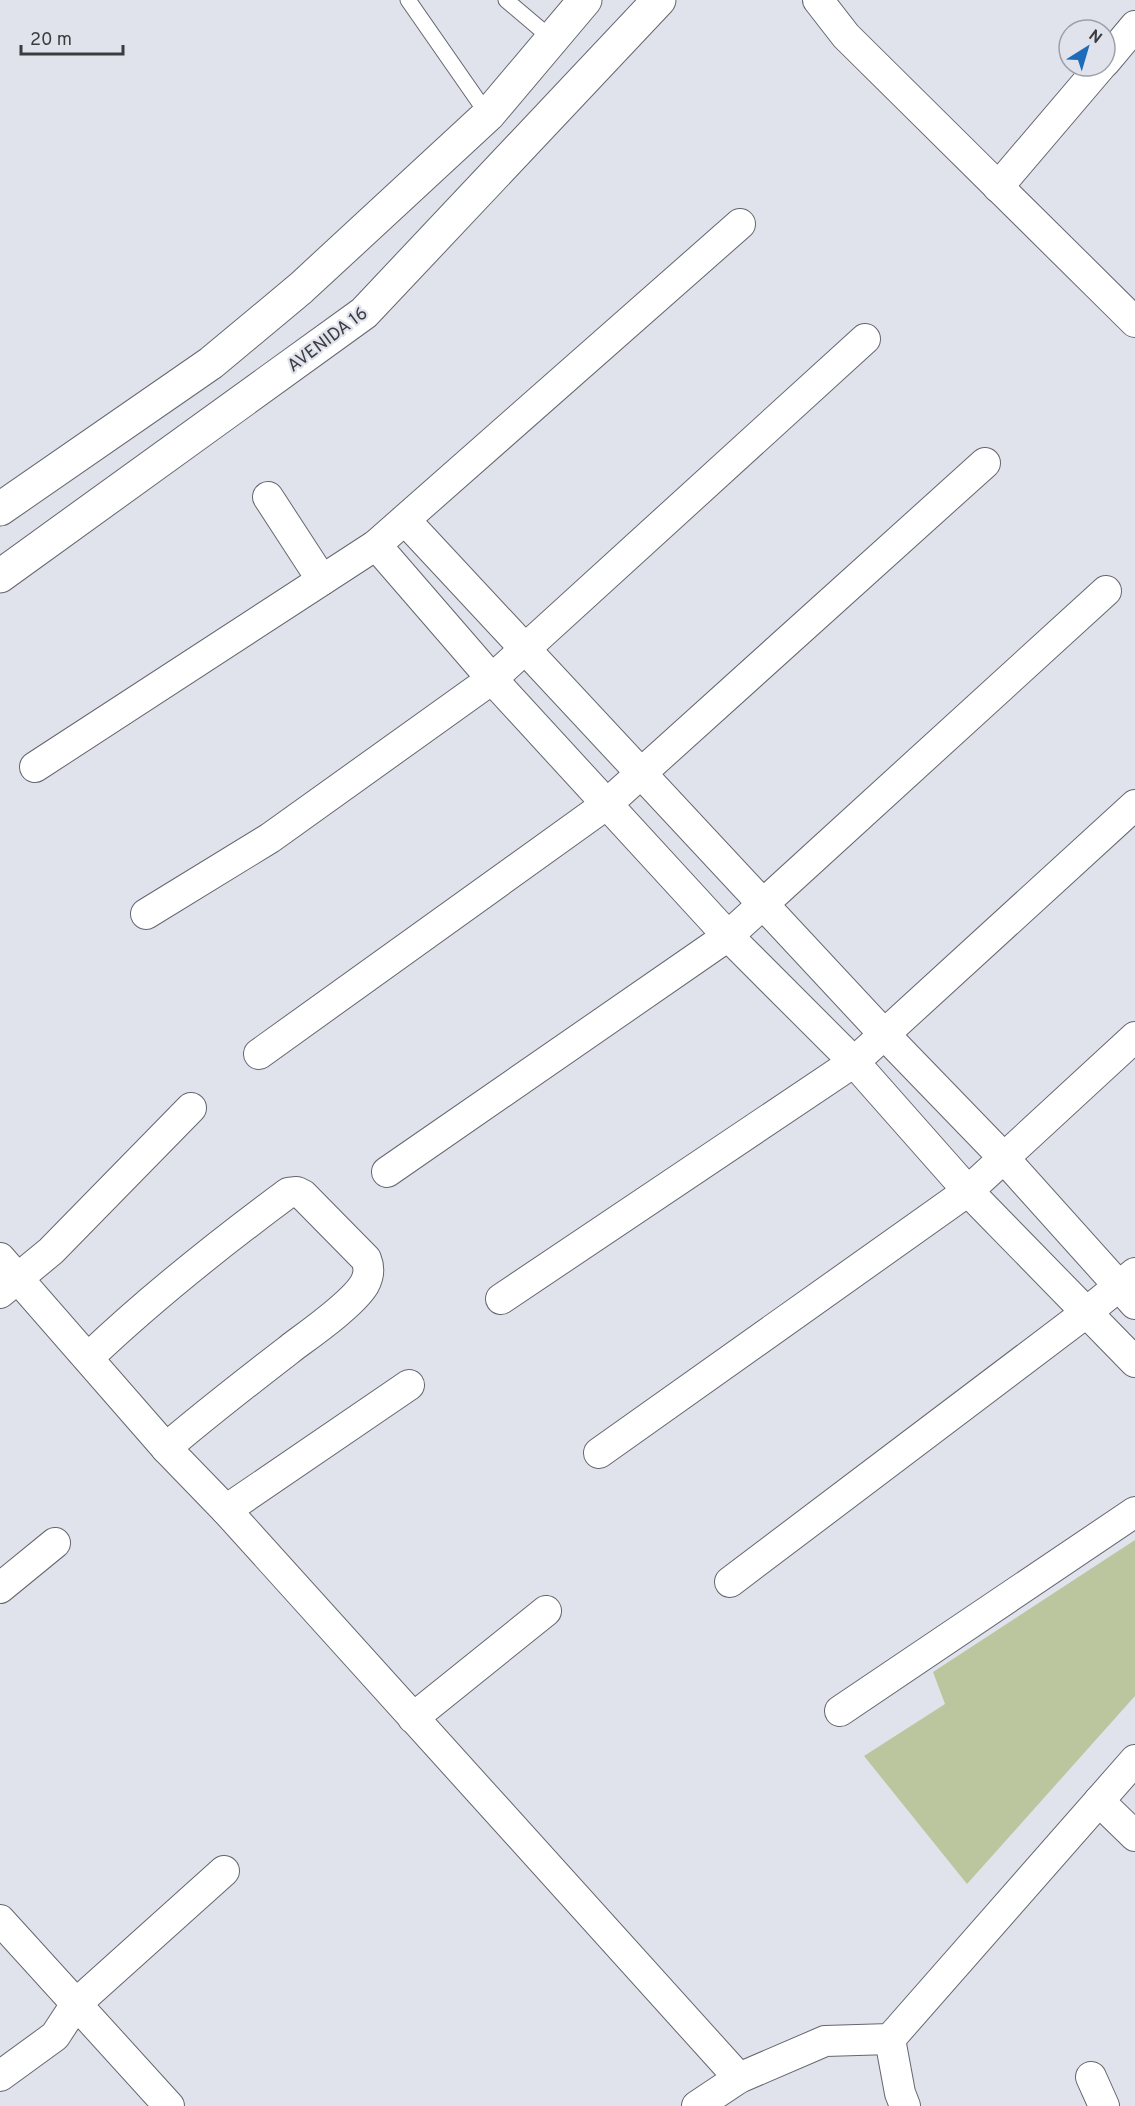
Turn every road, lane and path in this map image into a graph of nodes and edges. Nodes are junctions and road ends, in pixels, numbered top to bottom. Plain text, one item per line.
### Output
1 (408, 0) edge
2 (506, 0) edge
3 (585, 0) edge
4 (659, 0) edge
5 (818, 0) edge
6 (1135, 26) edge
7 (552, 39) junction
8 (1117, 48) edge
9 (1091, 78) edge
10 (488, 115) junction
11 (998, 187) junction
12 (740, 224) dead end
13 (1135, 322) edge
14 (866, 339) dead end
15 (985, 464) dead end
16 (268, 496) dead end
17 (0, 509) edge
18 (405, 520) junction
19 (376, 545) junction
20 (0, 576) edge
21 (322, 580) junction
22 (1106, 591) dead end
23 (525, 649) junction
24 (492, 679) junction
25 (35, 767) dead end
26 (642, 774) junction
27 (607, 804) junction
28 (1135, 805) edge
29 (763, 904) junction
30 (146, 914) dead end
31 (728, 936) junction
32 (884, 1034) junction
33 (1135, 1037) edge
34 (259, 1054) dead end
35 (854, 1062) junction
36 (191, 1108) dead end
37 (1003, 1157) junction
38 (387, 1172) dead end
39 (968, 1191) junction
40 (6, 1276) edge
41 (1130, 1288) edge
42 (501, 1299) dead end
43 (1087, 1312) junction
44 (88, 1358) junction
45 (1135, 1362) edge
46 (409, 1385) dead end
47 (166, 1448) junction
48 (599, 1453) dead end
49 (226, 1510) junction
50 (1135, 1512) edge
51 (55, 1543) dead end
52 (730, 1582) dead end
53 (0, 1588) edge
54 (546, 1611) dead end
55 (840, 1712) dead end
56 (413, 1718) junction
57 (1135, 1760) edge
58 (1099, 1800) junction
59 (1135, 1836) edge
60 (224, 1871) dead end
61 (0, 1920) edge
62 (76, 2004) junction
63 (890, 2039) junction
64 (0, 2076) edge
65 (1091, 2077) dead end
66 (739, 2079) junction
67 (169, 2106) edge
68 (697, 2106) edge
69 (905, 2106) edge
70 (1104, 2106) edge

1 - 10 lane
2 - 7 lane
3 - 7 highway
4 - 20 highway, AVENIDA 16
5 - 11 street
6 - 8 street
7 - 10 highway
9 - 11 street
10 - 17 highway
11 - 13 street
12 - 18 street
14 - 23 street
15 - 26 street
16 - 21 street
18 - 19 street
18 - 23 street
19 - 21 street
19 - 24 street
21 - 25 street
22 - 29 street
23 - 24 street
23 - 26 street
24 - 27 street
24 - 30 street
26 - 27 street
26 - 29 street
27 - 31 street
27 - 34 street
28 - 32 street
29 - 31 street
29 - 32 street
31 - 35 street
31 - 38 street
32 - 35 street
32 - 37 street
33 - 37 street
35 - 39 street
35 - 42 street
36 - 40 street
37 - 39 street
37 - 41 street
39 - 43 street
39 - 48 street
40 - 44 street
41 - 43 street
43 - 45 street
43 - 52 street
44 - 47 street
44 - 47 street
46 - 49 street
47 - 49 street
49 - 56 street
50 - 55 street
51 - 53 street
54 - 56 street
56 - 66 street
57 - 58 street
58 - 59 street
58 - 63 street
60 - 62 street
61 - 62 street
62 - 64 street
62 - 67 street
63 - 66 street
63 - 69 street
65 - 70 street
66 - 68 street

